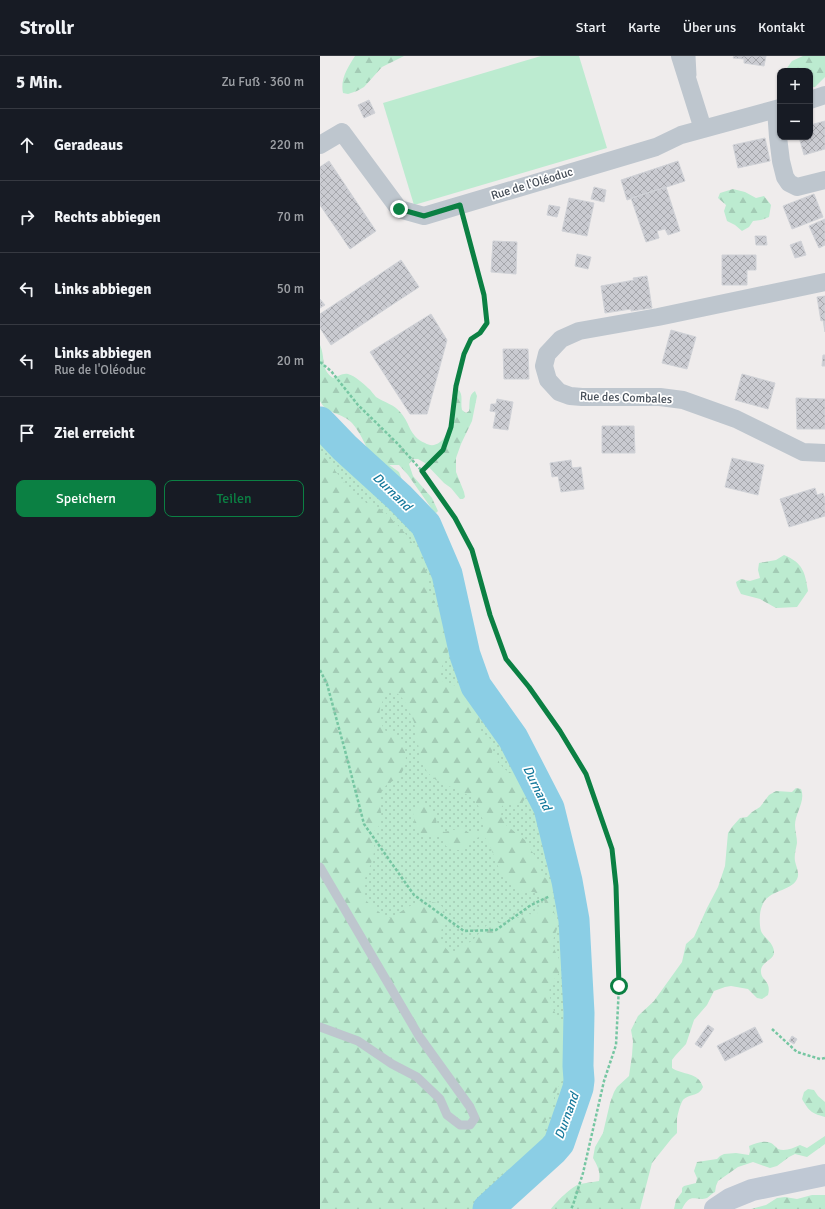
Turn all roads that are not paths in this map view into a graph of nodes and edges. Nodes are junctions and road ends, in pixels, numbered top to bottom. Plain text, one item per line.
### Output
1 (680, 56) edge
2 (691, 56) edge
3 (688, 80) junction
4 (825, 95) edge
5 (813, 99) edge
6 (777, 109) edge
7 (703, 129) junction
8 (779, 140) edge
9 (320, 145) edge
10 (825, 180) edge
11 (825, 282) edge
12 (825, 453) edge
13 (320, 867) edge
14 (320, 1027) edge
15 (825, 1175) edge
16 (715, 1209) edge

1 - 3 street
2 - 3 lane
3 - 7 street
4 - 5 street
6 - 7 street, Rue de l'Oléoduc
7 - 9 street, Rue de l'Oléoduc
8 - 10 street
11 - 12 street, Rue des Combales
13 - 14 lane
15 - 16 street

